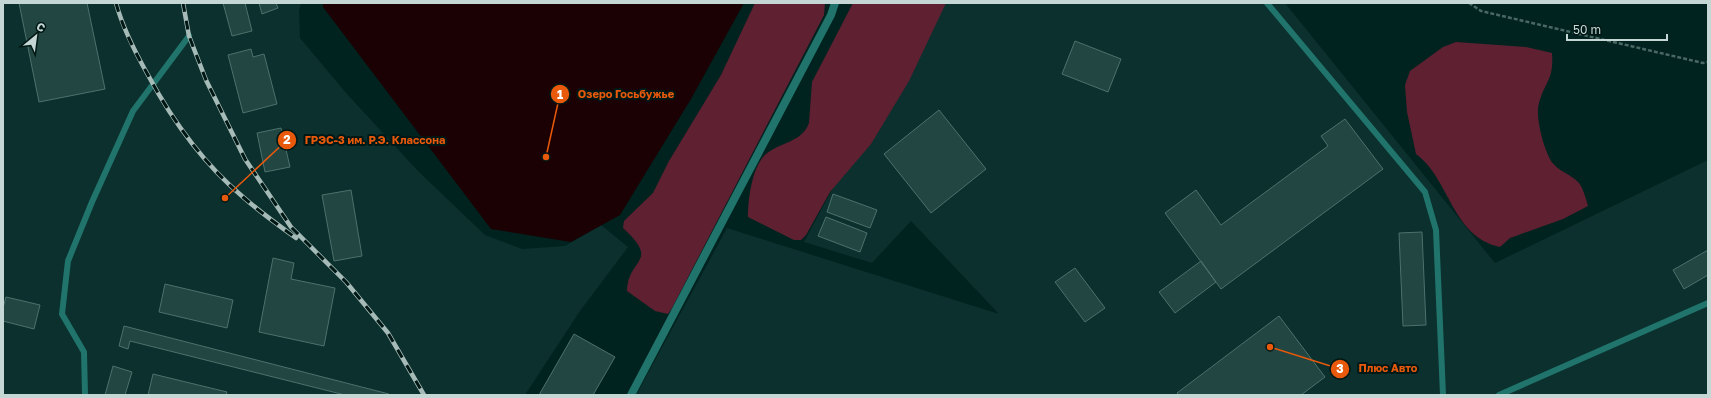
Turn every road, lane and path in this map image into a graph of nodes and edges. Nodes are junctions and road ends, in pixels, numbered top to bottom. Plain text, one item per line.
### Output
1 (834, 3) edge
2 (1267, 3) edge
3 (1469, 3) edge
4 (189, 36) dead end
5 (1708, 62) edge
6 (1708, 303) edge
7 (85, 395) edge
8 (631, 395) edge
9 (1443, 395) edge
10 (1499, 395) edge

1 - 8 street
2 - 9 lane
3 - 5 path
4 - 7 lane
6 - 10 lane

